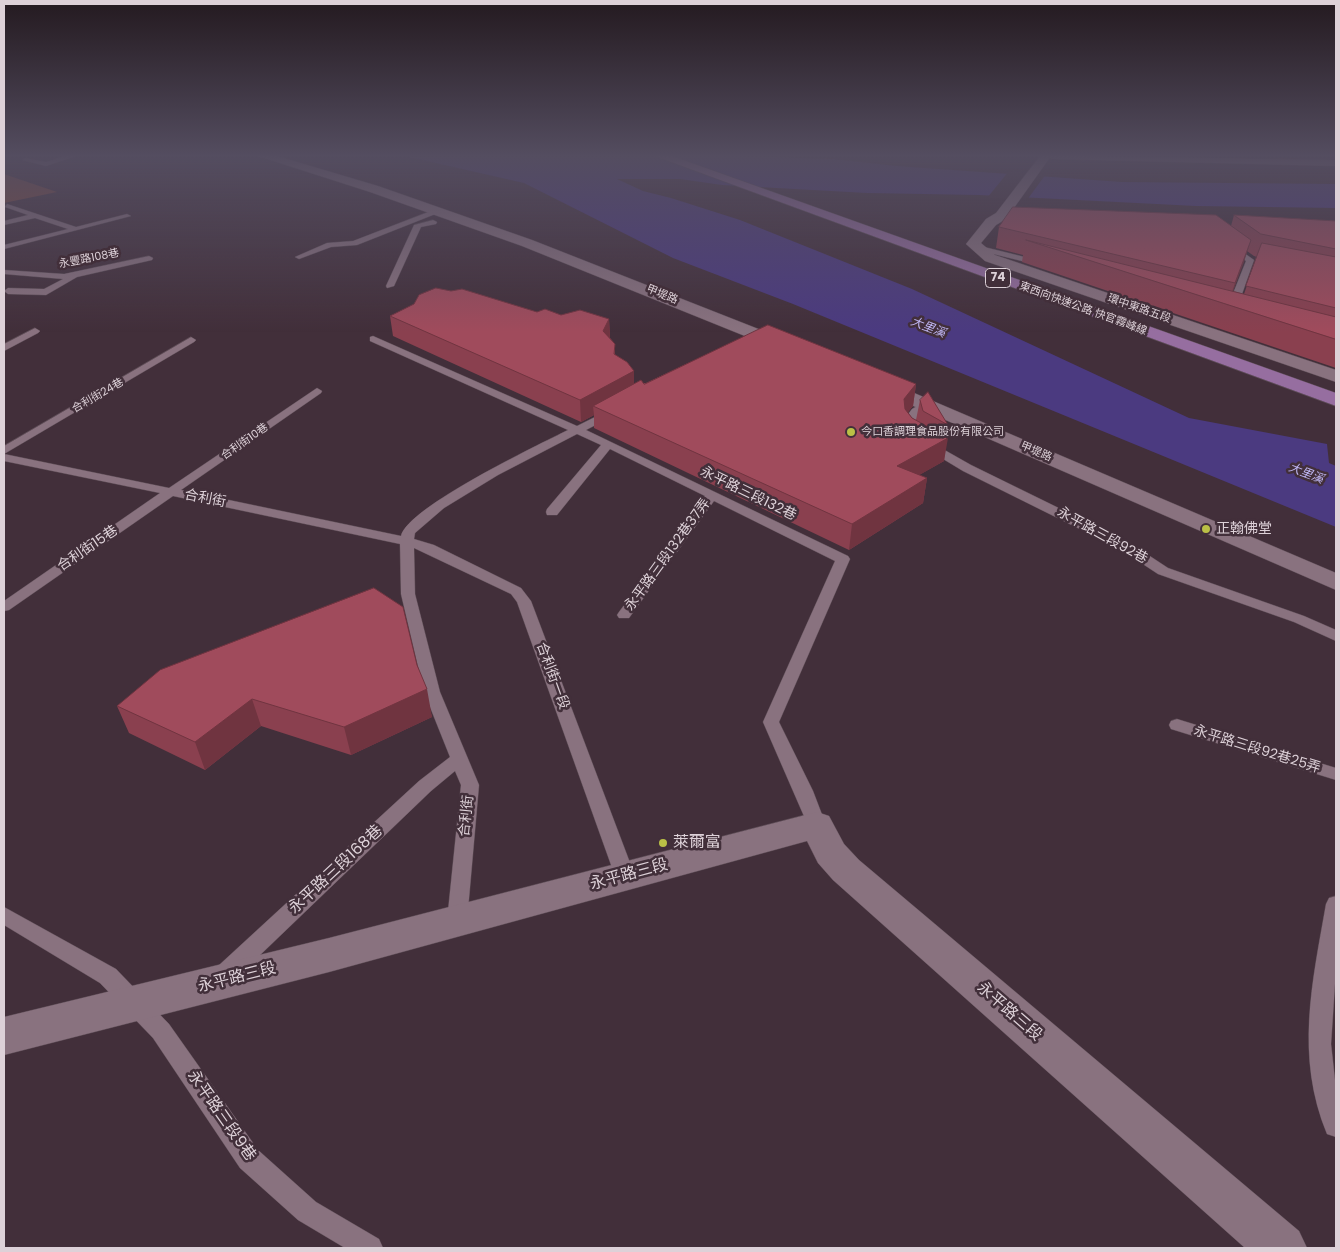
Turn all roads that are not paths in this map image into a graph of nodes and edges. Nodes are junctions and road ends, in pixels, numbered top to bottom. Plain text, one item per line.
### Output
1 (30, 214) edge
2 (445, 214) edge
3 (445, 214) edge
4 (447, 214) edge
5 (822, 214) edge
6 (853, 214) edge
7 (986, 214) edge
8 (1002, 214) edge
9 (34, 216) junction
10 (127, 216) dead end
11 (991, 222) junction
12 (1010, 222) edge
13 (4, 223) edge
14 (76, 229) junction
15 (1220, 237) edge
16 (976, 247) junction
17 (4, 248) edge
18 (299, 257) dead end
19 (149, 258) dead end
20 (1052, 266) dead end
21 (4, 272) edge
22 (81, 273) junction
23 (390, 286) dead end
24 (8, 291) dead end
25 (1222, 310) edge
26 (1231, 312) junction
27 (1240, 315) edge
28 (36, 331) dead end
29 (755, 333) junction
30 (373, 339) dead end
31 (191, 340) dead end
32 (738, 342) edge
33 (4, 348) edge
34 (800, 352) edge
35 (1336, 376) edge
36 (863, 378) edge
37 (1336, 385) edge
38 (317, 391) dead end
39 (1336, 400) edge
40 (626, 403) edge
41 (926, 404) junction
42 (578, 430) junction
43 (608, 444) junction
44 (4, 451) edge
45 (4, 458) edge
46 (173, 492) junction
47 (712, 495) junction
48 (552, 512) dead end
49 (407, 541) junction
50 (1336, 582) edge
51 (4, 607) edge
52 (624, 615) dead end
53 (1336, 636) edge
54 (1177, 725) dead end
55 (459, 759) junction
56 (1336, 774) edge
57 (817, 825) junction
58 (625, 876) junction
59 (1336, 904) edge
60 (4, 915) edge
61 (456, 921) junction
62 (215, 983) junction
63 (136, 1003) junction
64 (4, 1036) edge
65 (1336, 1125) edge
66 (370, 1248) edge
67 (1282, 1248) edge

1 - 9 lane
2 - 18 lane
3 - 23 lane
4 - 29 street, 甲堤路
5 - 39 highway, 東西向快速公路 快官霧峰線 / 74
6 - 37 highway, 東西向快速公路 快官霧峰線 / 74
7 - 11 street
8 - 11 street
9 - 13 lane
9 - 14 lane
10 - 14 lane
11 - 12 street
11 - 16 street
14 - 17 lane
15 - 26 lane
16 - 20 lane
16 - 35 street, 環中東路五段
19 - 22 lane, 永豐路108巷
21 - 22 lane, 永豐路108巷
22 - 24 lane
25 - 26 lane
26 - 27 lane
28 - 33 lane
29 - 32 lane
29 - 34 street, 甲堤路
30 - 42 lane, 永平路三段132巷
31 - 44 lane, 合利街24巷
36 - 41 street, 甲堤路
38 - 46 lane, 合利街10巷
40 - 42 lane
41 - 50 street, 甲堤路
41 - 53 lane, 永平路三段92巷
42 - 43 lane, 永平路三段132巷
42 - 49 lane
43 - 47 lane, 永平路三段132巷
43 - 48 lane
45 - 46 lane, 合利街
46 - 49 lane, 合利街
46 - 51 lane, 合利街15巷
47 - 52 lane, 永平路三段132巷37弄
47 - 57 lane, 永平路三段132巷
49 - 55 lane, 合利街
49 - 58 lane, 合利街一段
54 - 56 lane, 永平路三段92巷25弄
55 - 61 lane, 合利街
55 - 62 lane, 永平路三段168巷
57 - 58 street, 永平路三段
57 - 67 street, 永平路三段
58 - 61 street, 永平路三段
59 - 65 lane
60 - 63 lane, 永平路三段9巷
61 - 62 street, 永平路三段
62 - 63 street, 永平路三段
63 - 64 street, 永平路三段
63 - 66 lane, 永平路三段9巷

